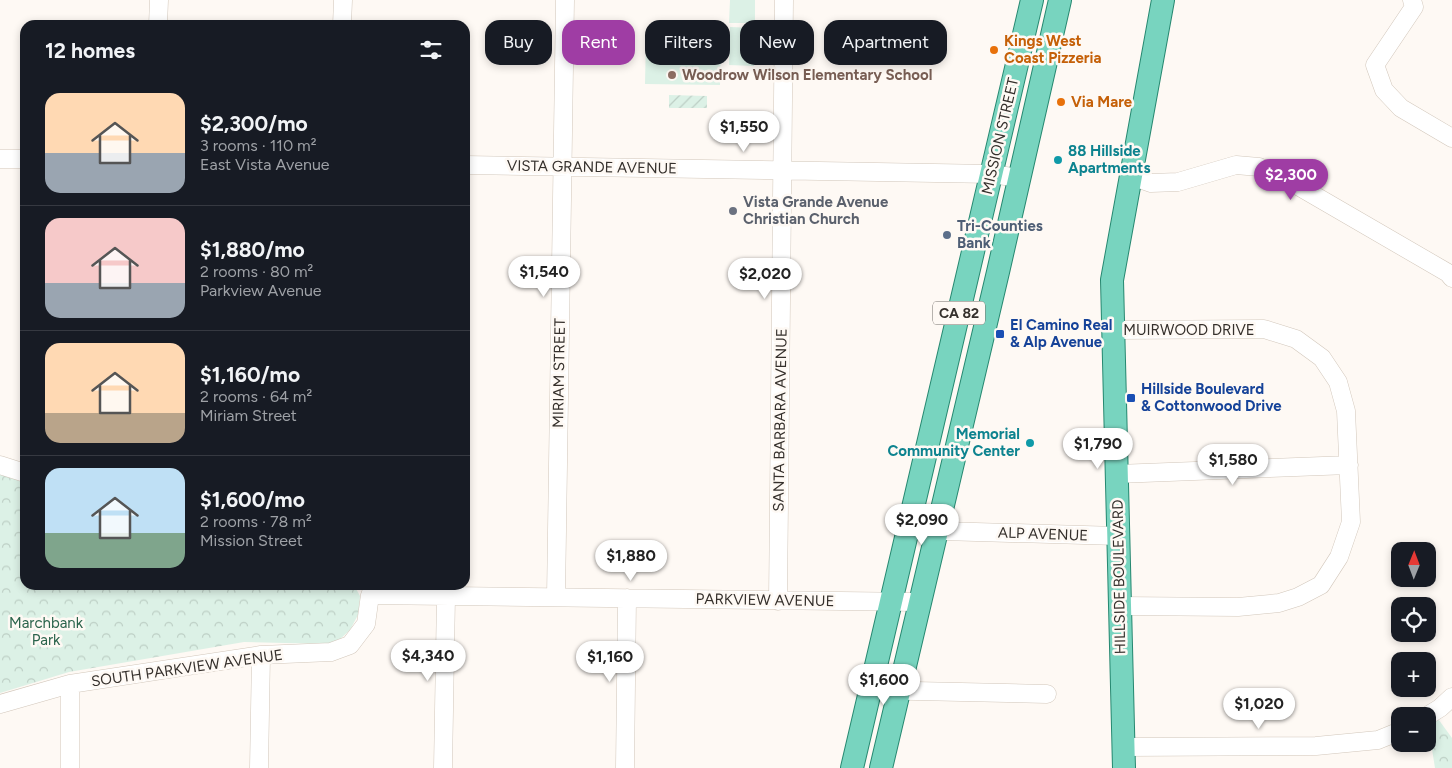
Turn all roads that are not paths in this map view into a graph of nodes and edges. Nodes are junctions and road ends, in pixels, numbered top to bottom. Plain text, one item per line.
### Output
1 (159, 0) edge
2 (343, 0) edge
3 (566, 0) edge
4 (784, 0) edge
5 (1032, 0) edge
6 (1060, 0) edge
7 (1163, 0) edge
8 (1416, 2) edge
9 (158, 20) edge
10 (342, 20) edge
11 (1452, 138) edge
12 (0, 159) edge
13 (20, 159) edge
14 (470, 165) edge
15 (562, 166) junction
16 (783, 170) junction
17 (992, 174) junction
18 (1131, 176) junction
19 (1019, 178) junction
20 (1452, 278) edge
21 (1114, 330) junction
22 (0, 465) edge
23 (1349, 465) junction
24 (20, 471) edge
25 (1117, 474) junction
26 (908, 530) junction
27 (937, 531) junction
28 (1118, 536) junction
29 (367, 590) edge
30 (446, 596) junction
31 (556, 597) junction
32 (627, 598) junction
33 (778, 600) junction
34 (891, 601) junction
35 (920, 602) junction
36 (1120, 606) junction
37 (261, 655) junction
38 (70, 684) junction
39 (870, 690) junction
40 (898, 690) junction
41 (1047, 694) dead end
42 (1452, 696) edge
43 (0, 704) edge
44 (1436, 710) edge
45 (1391, 735) edge
46 (1123, 758) edge
47 (70, 768) edge
48 (259, 768) edge
49 (443, 768) edge
50 (625, 768) edge
51 (852, 768) edge
52 (881, 768) edge

1 - 9 street
2 - 10 street
3 - 15 street, MIRIAM STREET
4 - 16 street, SANTA BARBARA AVENUE
5 - 17 main road, MISSION STREET / CA 82
6 - 19 main road, MISSION STREET / CA 82
7 - 18 main road, HILLSIDE BOULEVARD
8 - 11 street
12 - 13 street
14 - 15 street, VISTA GRANDE AVENUE
15 - 16 street, VISTA GRANDE AVENUE
15 - 31 street, MIRIAM STREET
16 - 17 street, VISTA GRANDE AVENUE
16 - 33 street, SANTA BARBARA AVENUE
17 - 19 street, VISTA GRANDE AVENUE
17 - 26 main road, MISSION STREET / CA 82
18 - 20 street
18 - 21 main road, HILLSIDE BOULEVARD
19 - 27 main road, MISSION STREET / CA 82
21 - 23 street, MUIRWOOD DRIVE
21 - 25 main road, HILLSIDE BOULEVARD
22 - 24 street
23 - 25 street
23 - 36 street, MUIRWOOD DRIVE
25 - 28 main road, HILLSIDE BOULEVARD
26 - 27 street, ALP AVENUE
26 - 34 main road, MISSION STREET / CA 82
27 - 28 street, ALP AVENUE
27 - 35 main road, MISSION STREET / CA 82
28 - 36 main road, HILLSIDE BOULEVARD
29 - 30 street, PARKVIEW AVENUE
29 - 37 street, SOUTH PARKVIEW AVENUE
30 - 31 street, PARKVIEW AVENUE
30 - 49 street
31 - 32 street, PARKVIEW AVENUE
32 - 33 street, PARKVIEW AVENUE
32 - 50 street
33 - 34 street, PARKVIEW AVENUE
34 - 35 street, PARKVIEW AVENUE
34 - 39 main road, MISSION STREET / CA 82
35 - 40 main road, MISSION STREET / CA 82
36 - 46 main road, HILLSIDE BOULEVARD
37 - 38 street, SOUTH PARKVIEW AVENUE
37 - 48 street
38 - 43 street, SOUTH PARKVIEW AVENUE
38 - 47 street
39 - 40 street
39 - 51 main road, MISSION STREET / CA 82
40 - 41 street
40 - 52 main road, MISSION STREET / CA 82
42 - 44 street
45 - 46 street

